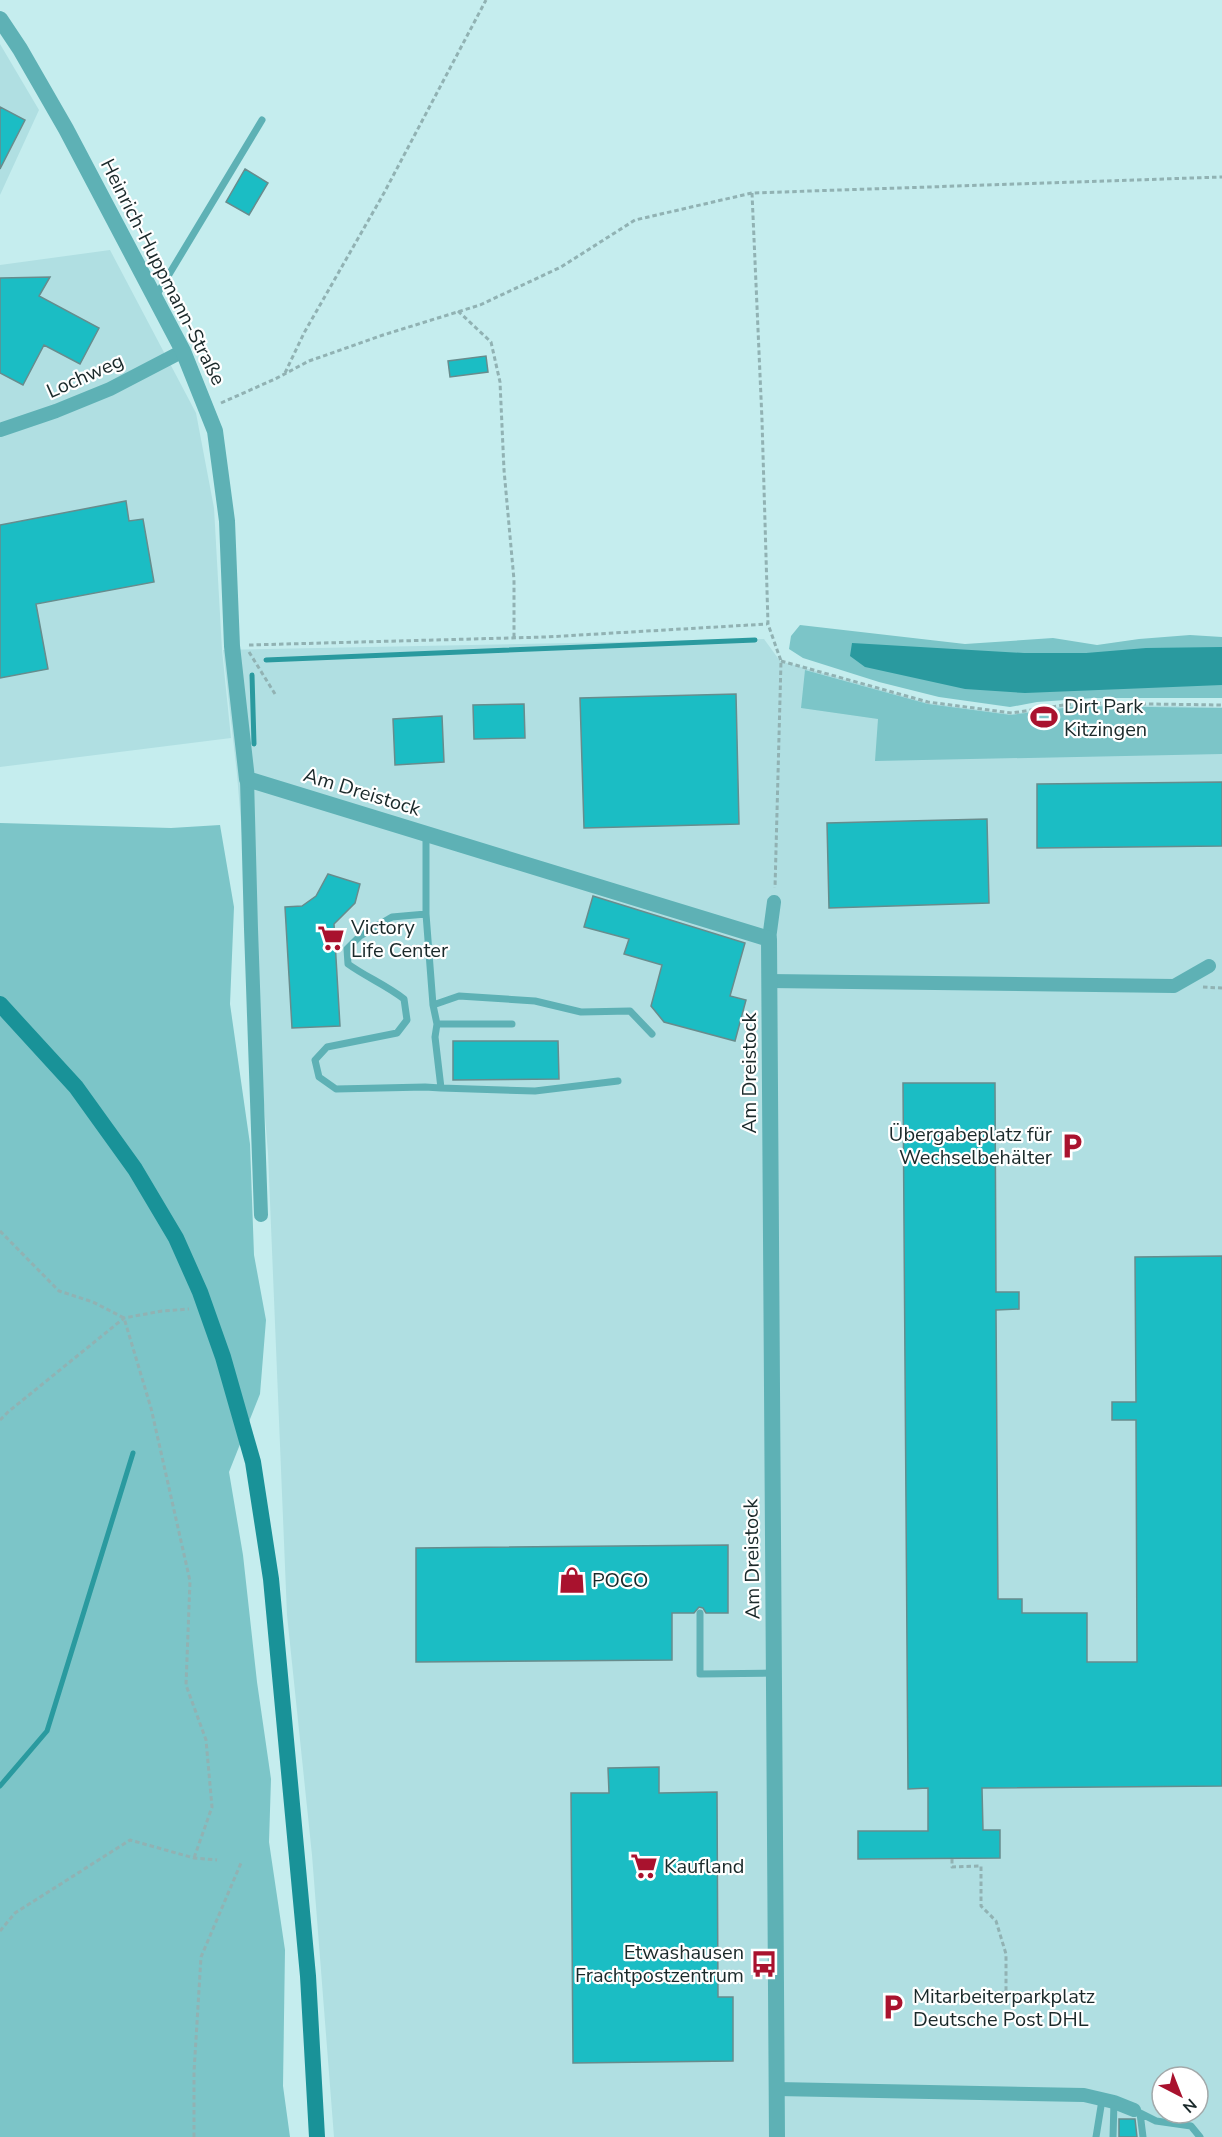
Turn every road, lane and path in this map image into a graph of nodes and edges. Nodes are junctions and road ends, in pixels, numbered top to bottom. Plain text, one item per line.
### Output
1 (486, 0) edge
2 (0, 19) edge
3 (262, 120) dead end
4 (1222, 177) edge
5 (752, 193) junction
6 (155, 298) junction
7 (458, 311) junction
8 (183, 351) junction
9 (285, 374) junction
10 (207, 409) junction
11 (0, 430) edge
12 (768, 624) junction
13 (514, 638) junction
14 (781, 661) junction
15 (275, 694) dead end
16 (1222, 705) edge
17 (247, 779) junction
18 (426, 833) junction
19 (774, 902) joint
20 (426, 914) junction
21 (769, 939) junction
22 (1209, 966) dead end
23 (769, 981) junction
24 (0, 1004) edge
25 (433, 1005) junction
26 (437, 1024) junction
27 (513, 1024) dead end
28 (652, 1034) dead end
29 (618, 1081) dead end
30 (441, 1088) junction
31 (261, 1215) dead end
32 (0, 1231) edge
33 (206, 1308) junction
34 (124, 1318) junction
35 (0, 1420) edge
36 (700, 1613) dead end
37 (774, 1674) junction
38 (194, 1858) junction
39 (952, 1859) dead end
40 (218, 1860) dead end
41 (241, 1863) dead end
42 (0, 1931) edge
43 (980, 1993) dead end
44 (777, 2089) junction
45 (1108, 2101) junction
46 (1137, 2112) junction
47 (194, 2137) edge
48 (317, 2137) edge
49 (777, 2137) edge
50 (1096, 2137) edge
51 (1113, 2137) edge
52 (1143, 2137) edge
53 (1200, 2137) edge

1 - 9 path
2 - 6 street, Heinrich-Huppmann-Straße
3 - 6 lane
4 - 5 path
5 - 7 path
5 - 12 path
6 - 8 street, Heinrich-Huppmann-Straße
7 - 9 path
7 - 13 path
8 - 10 street, Heinrich-Huppmann-Straße
8 - 11 street, Lochweg
9 - 10 path
10 - 17 street, Heinrich-Huppmann-Straße
12 - 13 path
12 - 14 path
13 - 15 path
14 - 16 path
14 - 19 path
17 - 18 street, Am Dreistock
17 - 31 street
18 - 20 lane
18 - 21 street, Am Dreistock
19 - 21 street
20 - 25 lane
20 - 30 lane
21 - 23 street, Am Dreistock
22 - 23 street
23 - 37 street, Am Dreistock
24 - 33 main road
25 - 26 lane
25 - 28 lane
26 - 27 lane
26 - 30 lane
29 - 30 lane
32 - 34 path
33 - 34 path
33 - 48 main road
34 - 35 path
34 - 38 path
36 - 37 lane
37 - 44 street, Am Dreistock
38 - 40 path
38 - 42 path
39 - 43 path
41 - 47 path
44 - 45 street
44 - 49 street, Am Dreistock
45 - 46 street
45 - 50 lane
45 - 51 lane
46 - 52 lane
46 - 53 lane

